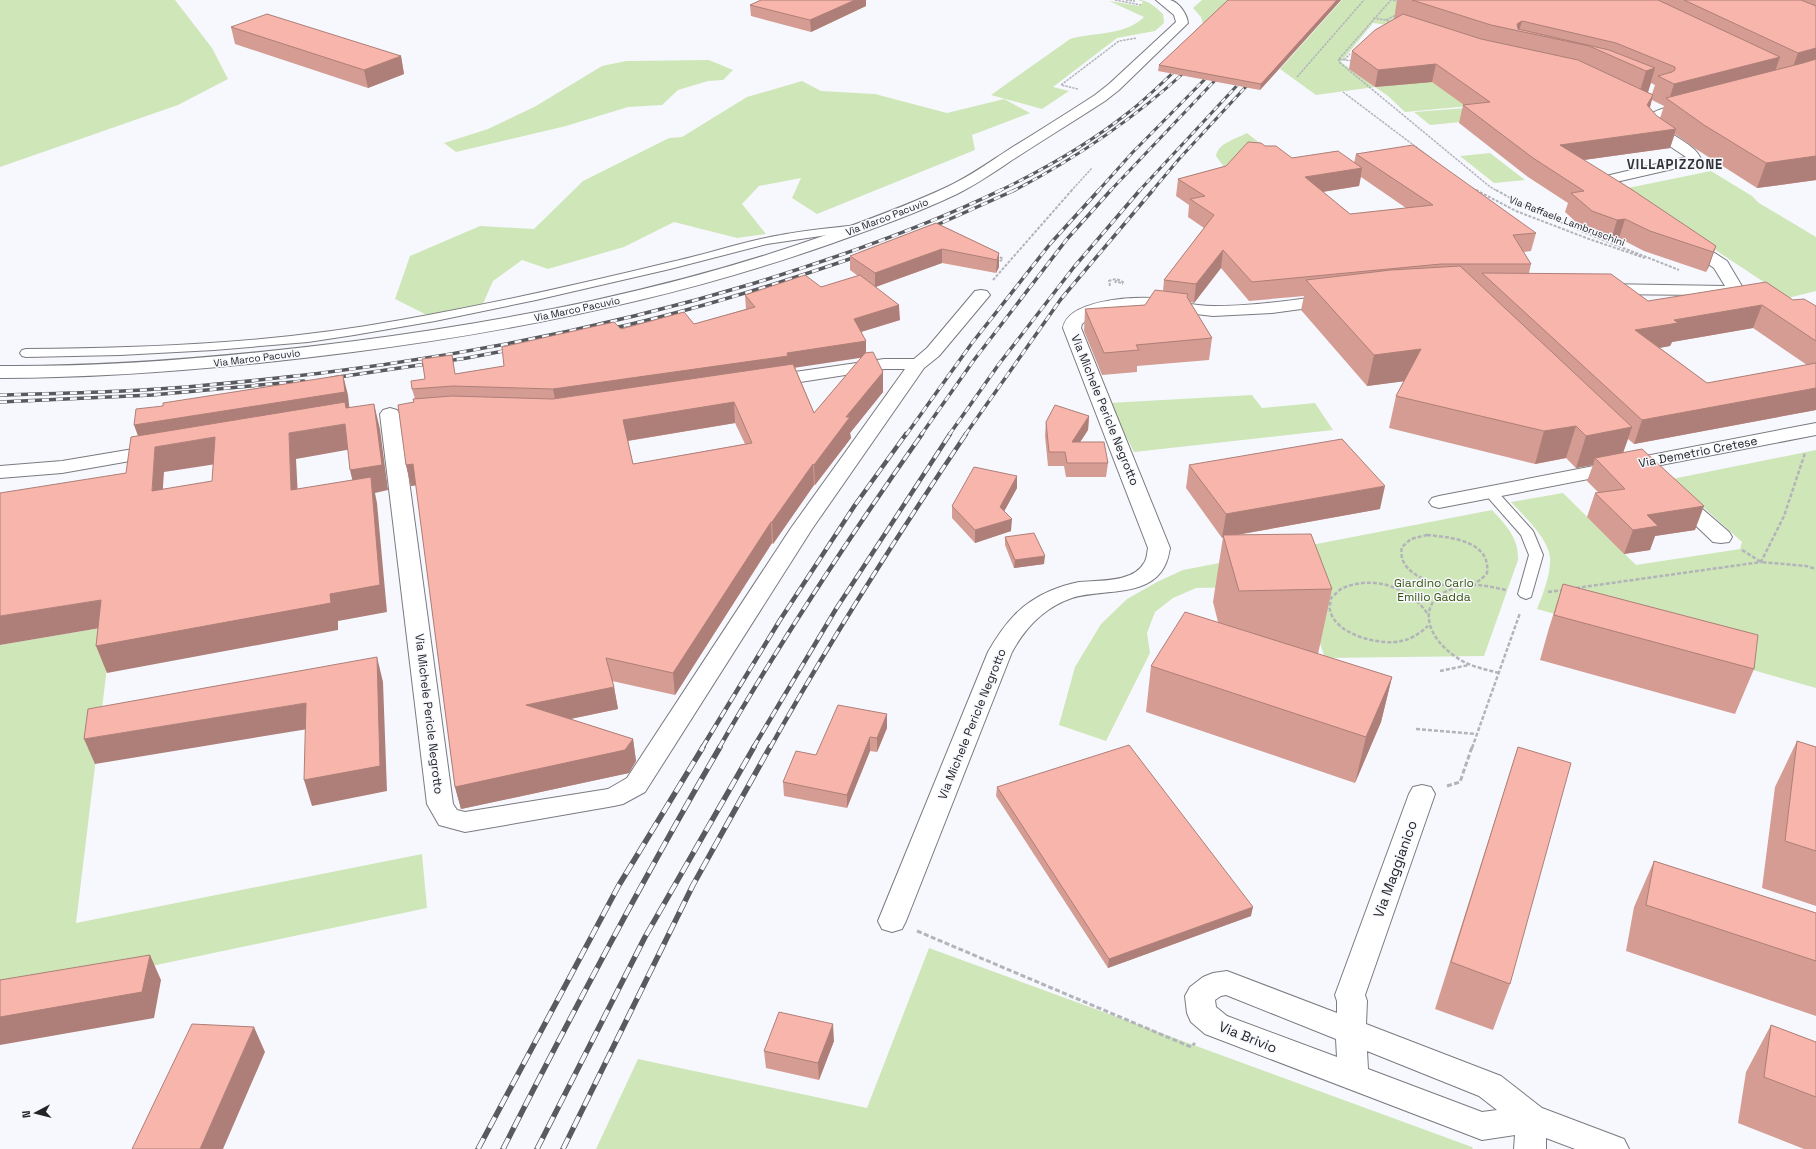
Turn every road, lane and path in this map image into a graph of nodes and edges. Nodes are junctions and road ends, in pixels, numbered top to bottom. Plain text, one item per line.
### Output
1 (1115, 0) edge
2 (1126, 0) edge
3 (1162, 0) edge
4 (1364, 0) edge
5 (1391, 0) edge
6 (1393, 0) edge
7 (1135, 1) dead end
8 (1400, 2) dead end
9 (1141, 5) dead end
10 (1398, 15) edge
11 (1374, 18) junction
12 (1386, 20) junction
13 (1398, 24) edge
14 (1119, 41) dead end
15 (1350, 54) dead end
16 (1355, 56) edge
17 (1339, 59) junction
18 (1344, 60) junction
19 (1297, 77) dead end
20 (1079, 89) dead end
21 (1343, 92) dead end
22 (1701, 104) edge
23 (1649, 106) edge
24 (1663, 113) junction
25 (1092, 168) dead end
26 (1445, 168) edge
27 (1471, 187) edge
28 (1633, 206) edge
29 (862, 228) junction
30 (1677, 236) edge
31 (993, 255) edge
32 (994, 264) edge
33 (1586, 289) edge
34 (1736, 291) junction
35 (981, 295) joint
36 (1757, 295) edge
37 (1345, 298) edge
38 (26, 353) dead end
39 (918, 364) junction
40 (0, 372) edge
41 (752, 383) edge
42 (389, 414) dead end
43 (1816, 429) edge
44 (1623, 447) edge
45 (179, 448) edge
46 (1805, 453) dead end
47 (1640, 463) junction
48 (0, 472) edge
49 (1491, 493) junction
50 (1439, 502) dead end
51 (1721, 537) dead end
52 (1762, 562) junction
53 (1816, 569) edge
54 (1462, 586) junction
55 (1574, 588) edge
56 (1567, 589) edge
57 (1526, 594) junction
58 (1427, 613) junction
59 (1428, 626) junction
60 (1470, 664) junction
61 (1440, 671) dead end
62 (1499, 673) junction
63 (1416, 729) dead end
64 (1477, 734) junction
65 (1422, 794) joint
66 (892, 921) joint
67 (1216, 1025) junction
68 (1351, 1031) junction
69 (1353, 1078) junction
70 (1531, 1118) junction
71 (1530, 1149) edge
72 (1613, 1149) edge

1 - 9 path
2 - 7 path
3 - 29 street, Via Marco Pacuvio
4 - 19 path
5 - 11 path
6 - 8 path
10 - 12 path
11 - 12 path
11 - 17 path
12 - 13 path
14 - 20 path
15 - 18 path
16 - 18 path
17 - 18 path
17 - 27 path, Via Raffaele Lambruschini
21 - 26 path
22 - 24 street
23 - 24 street
24 - 28 street
25 - 35 path
29 - 38 lane
29 - 40 street, Via Marco Pacuvio
30 - 34 street
31 - 32 path
33 - 34 street
34 - 36 street
35 - 39 street, Via Michele Pericle Negrotto
37 - 66 street, Via Michele Pericle Negrotto
39 - 41 street
39 - 42 street, Via Michele Pericle Negrotto
43 - 47 street, Via Demetrio Cretese
44 - 47 street
45 - 48 street
46 - 52 path
47 - 49 street, Via Demetrio Cretese
47 - 51 street
49 - 50 street, Via Demetrio Cretese
49 - 57 lane
52 - 53 path
52 - 55 path
54 - 54 path
54 - 57 path
54 - 58 path
56 - 57 path
57 - 62 path
58 - 59 path
58 - 59 path
59 - 60 path
60 - 61 path
60 - 62 path
62 - 64 path
63 - 64 path
64 - 65 path
65 - 68 street, Via Maggianico
66 - 67 path
67 - 68 street, Via Brivio
67 - 69 street, Via Brivio
68 - 69 street
68 - 70 street, Via Brivio
69 - 70 street, Via Brivio
70 - 71 street
70 - 72 street, Via Brivio

